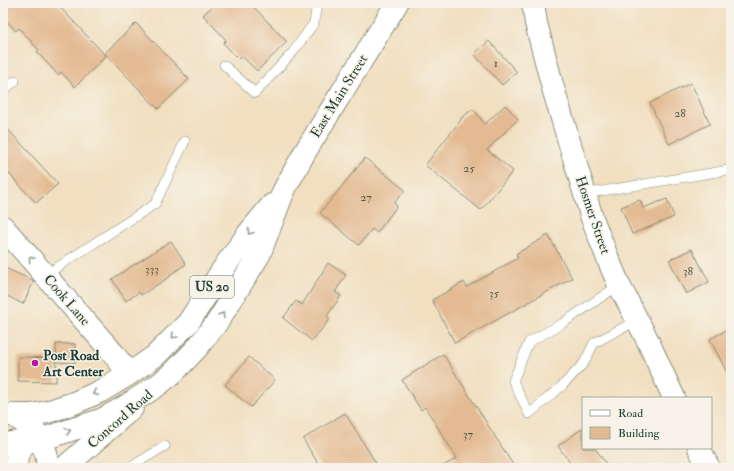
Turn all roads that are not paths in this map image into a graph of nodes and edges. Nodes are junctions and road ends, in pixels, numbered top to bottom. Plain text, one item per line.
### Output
1 (317, 3) edge
2 (397, 3) edge
3 (408, 3) edge
4 (524, 3) edge
5 (534, 13) edge
6 (382, 28) junction
7 (224, 65) dead end
8 (15, 81) dead end
9 (3, 91) edge
10 (185, 141) dead end
11 (729, 170) dead end
12 (284, 190) junction
13 (584, 194) junction
14 (3, 227) edge
15 (45, 275) junction
16 (619, 285) junction
17 (638, 320) junction
18 (129, 374) junction
19 (158, 385) junction
20 (674, 397) edge
21 (47, 412) junction
22 (8, 415) edge
23 (33, 437) junction
24 (3, 444) edge
25 (165, 446) dead end
26 (700, 449) edge
27 (16, 468) edge
28 (48, 468) edge
29 (64, 468) edge
30 (129, 468) edge
31 (709, 468) edge

1 - 7 lane
2 - 6 main road, East Main Street / US 20
3 - 6 main road
4 - 5 main road, Hosmer Street
5 - 13 main road, Hosmer Street
6 - 12 main road, East Main Street / US 20
8 - 9 lane
10 - 15 lane
11 - 13 lane
12 -> 18 main road, East Main Street / US 20
19 -> 12 main road, East Main Street / US 20
13 - 16 main road, Hosmer Street
15 -> 14 main road, Cook Lane
15 - 18 main road, Cook Lane
16 - 17 main road, Hosmer Street
16 - 17 lane
17 - 20 main road, Hosmer Street
18 -> 21 main road, US 20
23 -> 19 main road, US 20
19 - 29 main road, Concord Road
21 - 22 main road, US 20
21 - 23 main road
22 - 23 main road
23 - 24 main road, US 20
23 - 27 main road
23 - 28 main road
25 - 30 lane
26 - 31 main road

